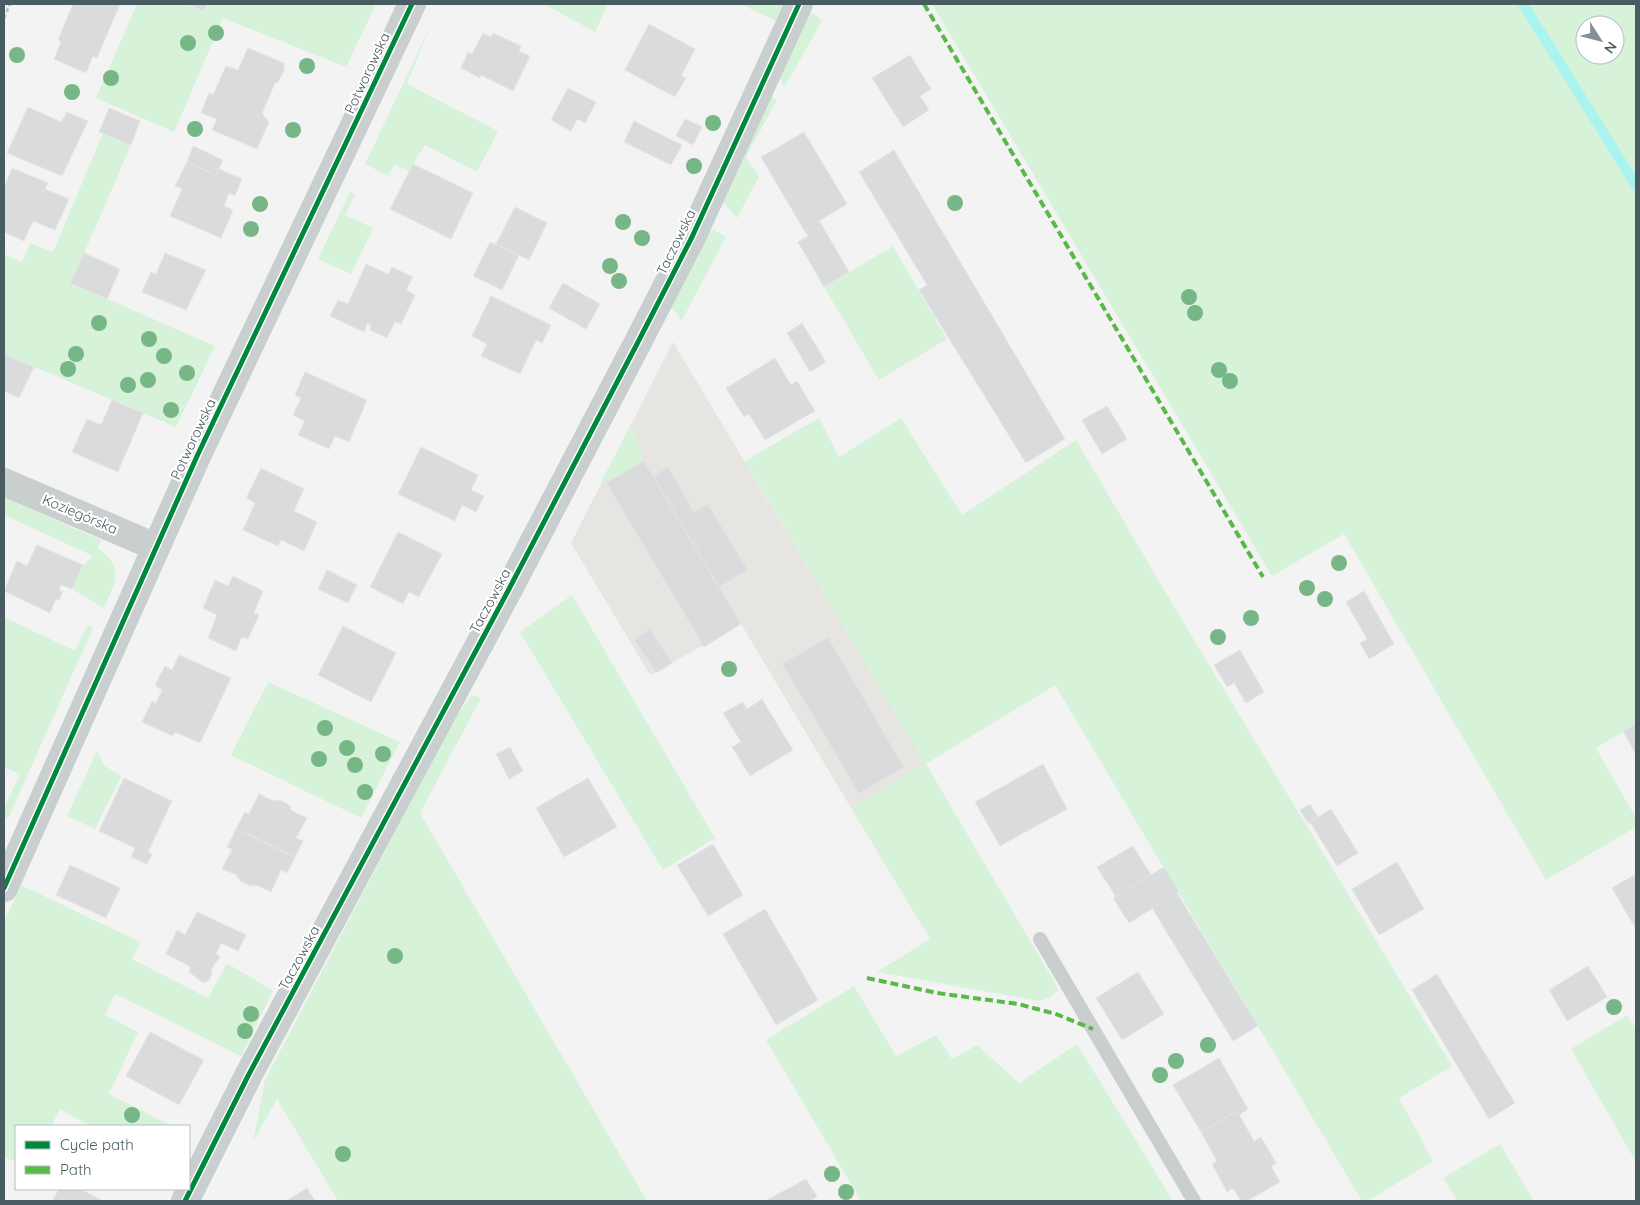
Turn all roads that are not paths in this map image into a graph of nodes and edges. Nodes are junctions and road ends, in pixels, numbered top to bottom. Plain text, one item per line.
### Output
1 (412, 4) edge
2 (799, 4) edge
3 (4, 482) edge
4 (156, 547) junction
5 (4, 888) edge
6 (1040, 939) dead end
7 (185, 1201) edge
8 (1194, 1201) edge

1 - 4 street, Potworowska
2 - 7 street, Taczowska
3 - 4 street, Koziegórska
4 - 5 street, Potworowska
6 - 8 lane

